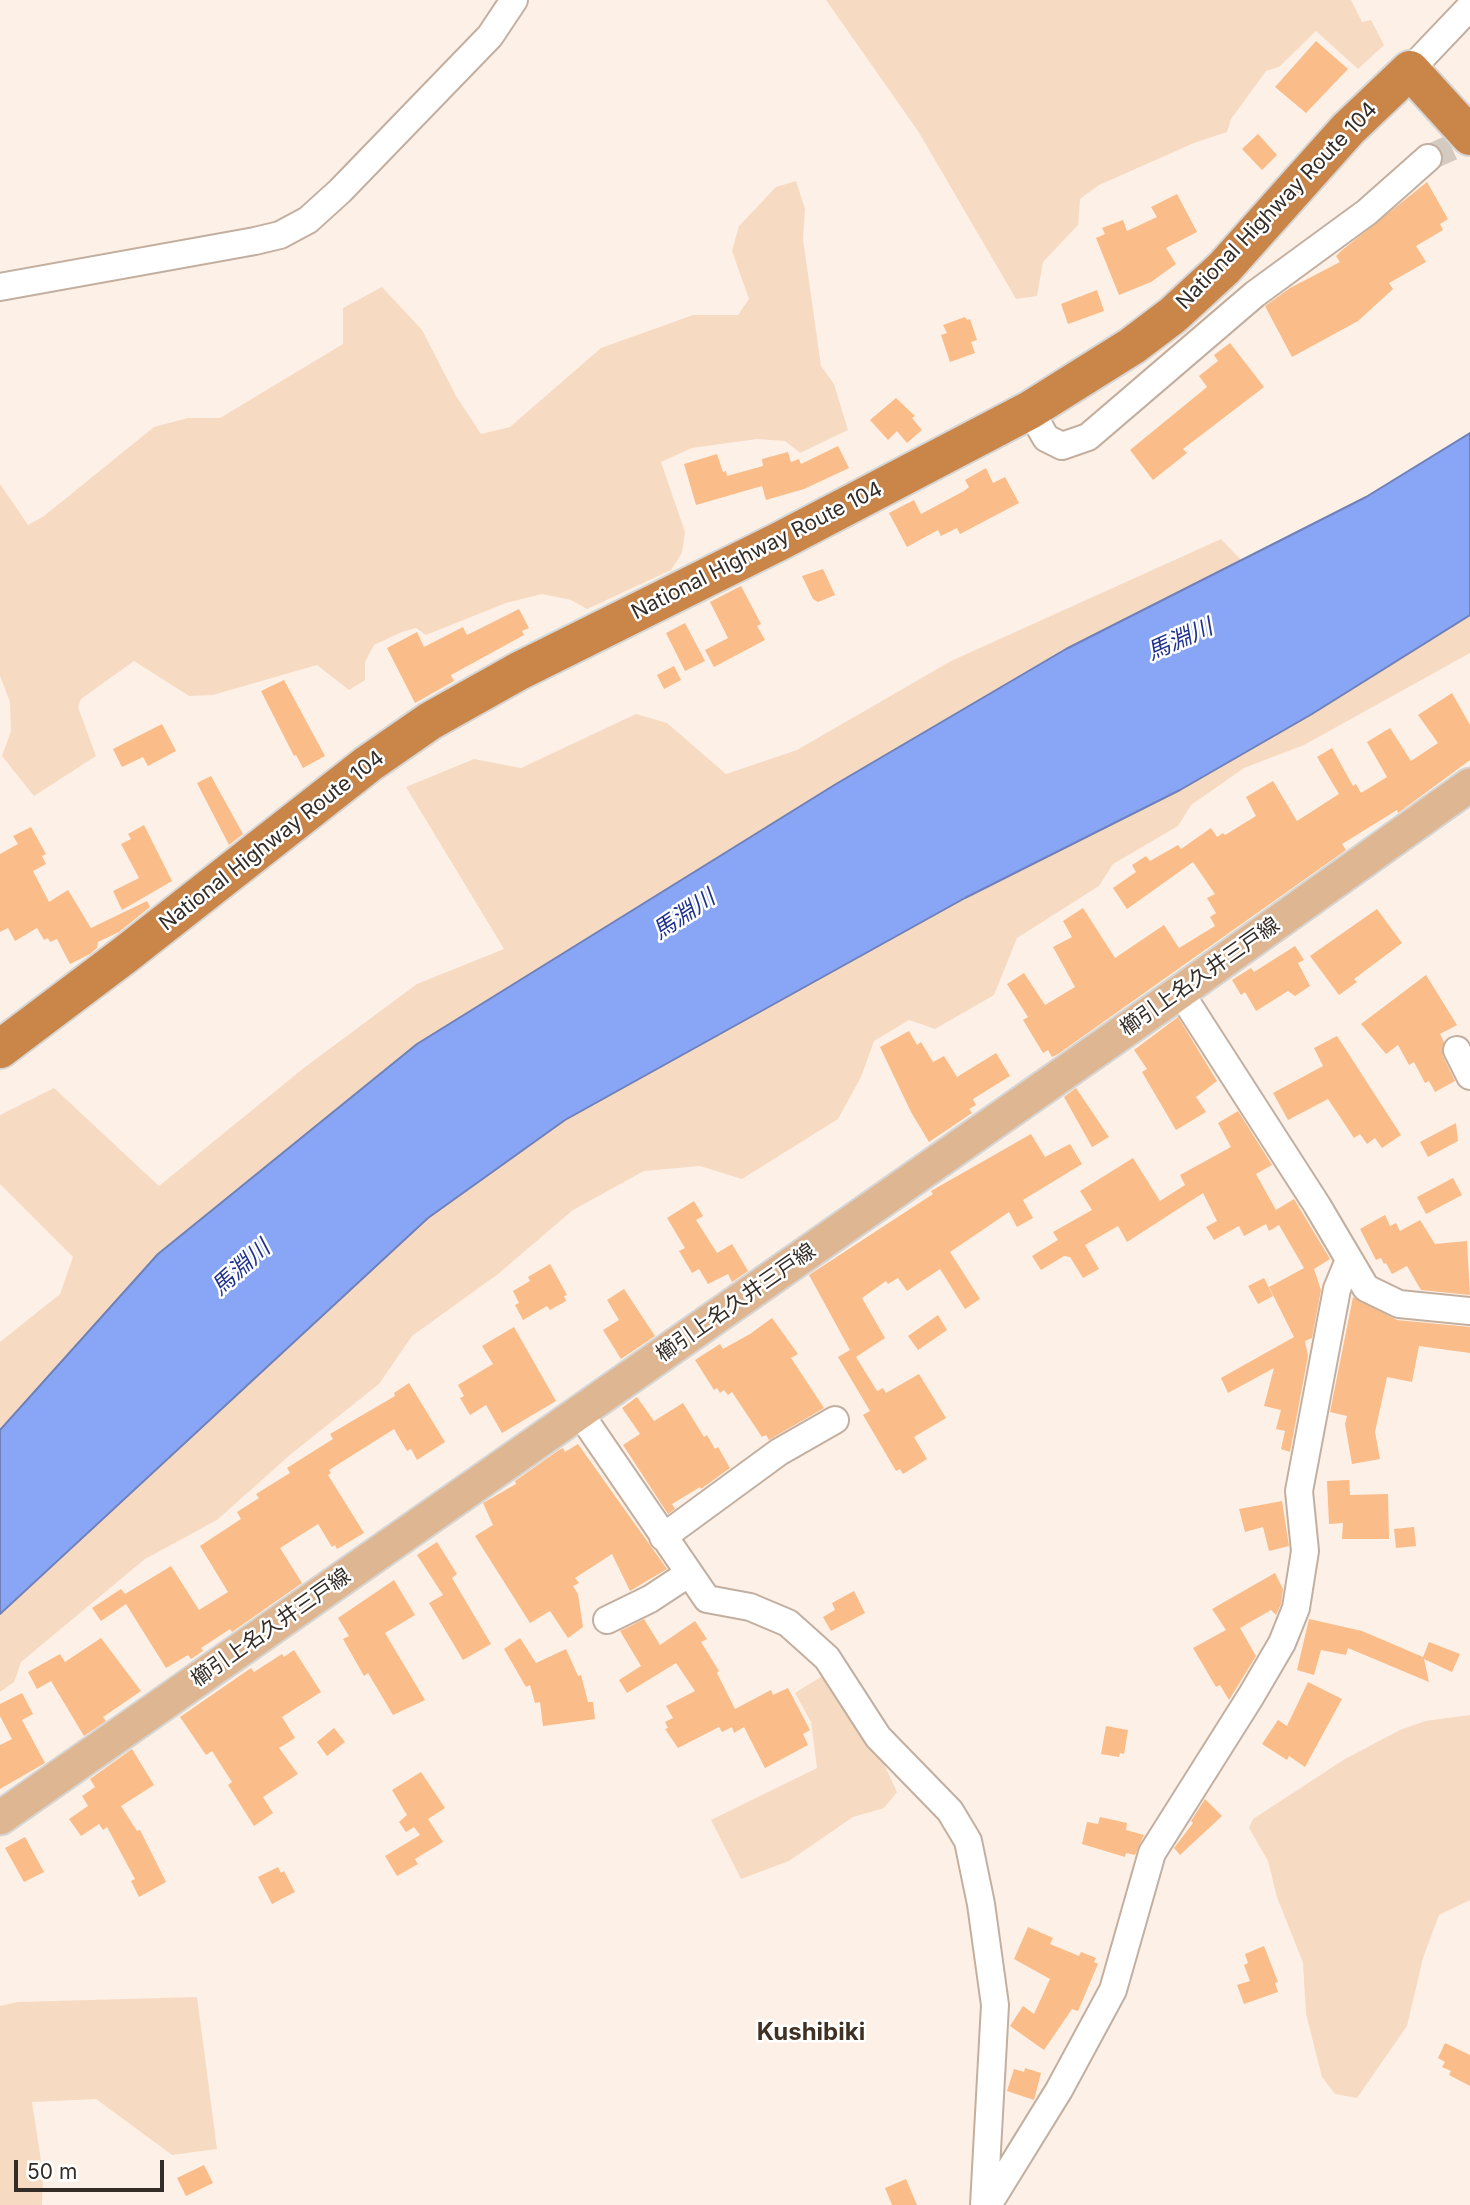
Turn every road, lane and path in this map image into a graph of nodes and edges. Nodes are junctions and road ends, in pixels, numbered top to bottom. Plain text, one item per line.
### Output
1 (514, 0) edge
2 (1470, 7) edge
3 (1410, 70) junction
4 (1470, 136) edge
5 (1428, 158) tunnel mouth
6 (0, 287) edge
7 (1030, 410) junction
8 (1468, 790) edge
9 (1180, 992) junction
10 (0, 1049) edge
11 (1457, 1050) dead end
12 (1470, 1076) edge
13 (1349, 1260) junction
14 (1470, 1311) edge
15 (579, 1412) junction
16 (835, 1420) dead end
17 (663, 1537) junction
18 (688, 1574) junction
19 (607, 1620) dead end
20 (0, 1818) edge
21 (986, 2205) edge

1 - 6 street
2 - 3 street
3 - 4 highway
3 - 7 highway, National Highway Route 104
5 - 7 street
7 - 10 highway, National Highway Route 104
8 - 9 main road, 櫛引上名久井三戸線
9 - 13 street
9 - 15 main road, 櫛引上名久井三戸線
11 - 12 street
13 - 14 street
13 - 21 street
15 - 17 street
15 - 20 main road, 櫛引上名久井三戸線
16 - 17 street
17 - 18 street
18 - 19 street
18 - 21 street

